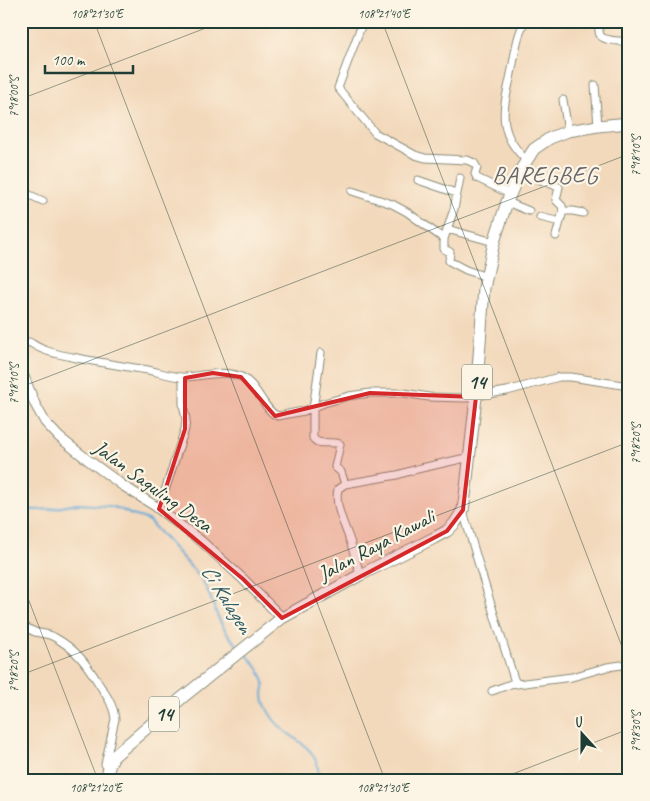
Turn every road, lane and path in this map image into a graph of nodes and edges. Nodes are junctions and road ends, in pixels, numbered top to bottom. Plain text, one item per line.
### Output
1 (24, 21) edge
2 (363, 21) edge
3 (525, 21) edge
4 (599, 21) edge
5 (21, 32) edge
6 (629, 42) edge
7 (594, 85) dead end
8 (564, 100) dead end
9 (629, 123) edge
10 (598, 126) junction
11 (568, 131) junction
12 (526, 160) junction
13 (520, 172) junction
14 (460, 178) dead end
15 (418, 180) dead end
16 (21, 191) edge
17 (352, 191) dead end
18 (456, 193) junction
19 (509, 198) junction
20 (43, 201) dead end
21 (529, 211) dead end
22 (563, 211) junction
23 (583, 213) dead end
24 (540, 217) dead end
25 (560, 222) junction
26 (447, 229) junction
27 (556, 236) dead end
28 (444, 239) junction
29 (494, 242) junction
30 (487, 277) junction
31 (21, 344) edge
32 (321, 353) dead end
33 (21, 370) edge
34 (185, 378) junction
35 (629, 386) edge
36 (476, 397) junction
37 (312, 409) junction
38 (470, 458) junction
39 (345, 484) junction
40 (159, 509) junction
41 (463, 510) junction
42 (360, 575) junction
43 (282, 618) junction
44 (21, 624) edge
45 (629, 664) edge
46 (516, 682) junction
47 (492, 691) dead end
48 (105, 780) edge

1 - 5 street
2 - 19 street
3 - 12 street
4 - 6 street
7 - 10 street
8 - 11 street
9 - 10 highway, Jalan Raya Kawali / 14
10 - 11 highway, Jalan Raya Kawali / 14
11 - 12 highway, Jalan Raya Kawali / 14
12 - 13 highway, Jalan Raya Kawali / 14
13 - 19 highway, Jalan Raya Kawali / 14
13 - 22 street
14 - 18 street
15 - 18 street
16 - 20 street
17 - 28 street
18 - 26 street
19 - 21 street
19 - 29 highway, Jalan Raya Kawali / 14
22 - 23 street
22 - 25 street
24 - 25 street
25 - 27 street
26 - 28 street
26 - 29 street
28 - 30 street
29 - 30 highway, Jalan Raya Kawali / 14
30 - 36 highway, Jalan Raya Kawali / 14
31 - 34 street
32 - 37 street
33 - 40 street, Jalan Saguling Desa
34 - 37 street
34 - 40 street
35 - 36 street
36 - 37 street
36 - 38 highway, Jalan Raya Kawali / 14
37 - 39 street
38 - 39 street
38 - 41 highway, Jalan Raya Kawali / 14
39 - 42 street
40 - 43 street, Jalan Saguling Desa
41 - 42 highway, Jalan Raya Kawali / 14
41 - 46 street
42 - 43 highway, Jalan Raya Kawali / 14
43 - 48 highway, 14
44 - 48 street
45 - 46 street
46 - 47 street

